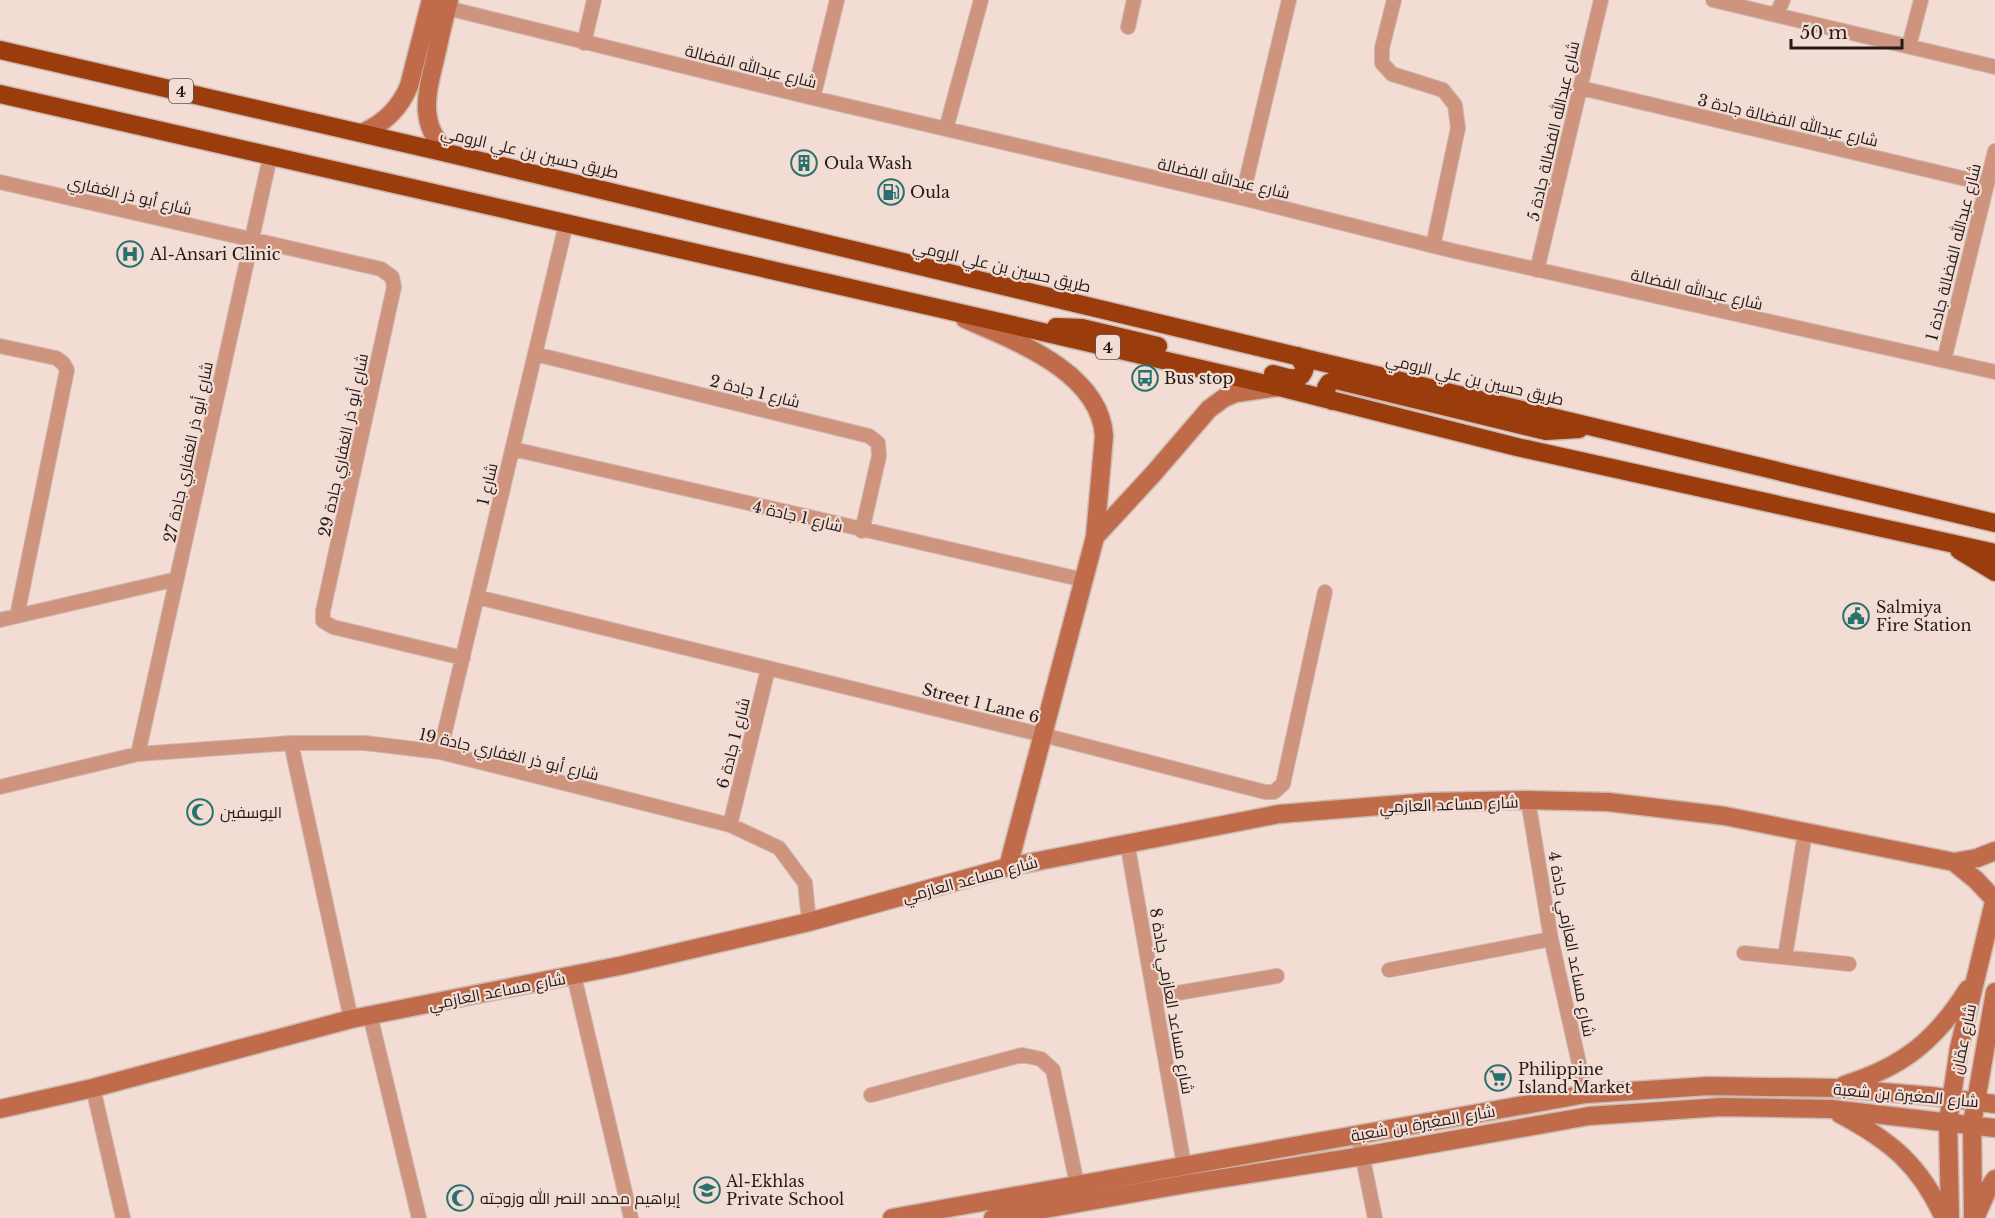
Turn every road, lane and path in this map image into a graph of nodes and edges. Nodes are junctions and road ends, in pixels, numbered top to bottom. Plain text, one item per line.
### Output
1 (594, 0) edge
2 (837, 0) edge
3 (981, 0) edge
4 (1134, 0) edge
5 (1289, 0) edge
6 (1394, 0) edge
7 (1601, 0) edge
8 (1713, 0) edge
9 (1783, 0) edge
10 (1921, 0) edge
11 (436, 2) edge
12 (1776, 15) junction
13 (1128, 27) dead end
14 (584, 43) junction
15 (1909, 46) junction
16 (0, 50) edge
17 (1995, 66) edge
18 (1581, 88) junction
19 (0, 94) edge
20 (813, 98) junction
21 (946, 129) junction
22 (362, 133) junction
23 (1995, 151) edge
24 (447, 153) junction
25 (270, 157) junction
26 (0, 182) edge
27 (1987, 184) junction
28 (1242, 198) junction
29 (566, 224) junction
30 (252, 239) junction
31 (1433, 246) junction
32 (1538, 270) junction
33 (944, 309) junction
34 (1021, 327) junction
35 (0, 346) edge
36 (535, 354) junction
37 (1298, 356) junction
38 (1944, 360) junction
39 (1995, 372) edge
40 (1279, 387) junction
41 (1332, 400) junction
42 (1596, 428) junction
43 (513, 449) junction
44 (1826, 483) junction
45 (1820, 513) junction
46 (1995, 516) edge
47 (1973, 518) junction
48 (1995, 523) edge
49 (862, 531) junction
50 (1095, 537) junction
51 (1944, 542) junction
52 (1995, 553) edge
53 (1995, 572) edge
54 (177, 579) junction
55 (1084, 580) junction
56 (1325, 592) dead end
57 (477, 597) junction
58 (16, 616) junction
59 (0, 620) edge
60 (463, 658) junction
61 (768, 669) junction
62 (1042, 735) junction
63 (291, 743) junction
64 (440, 752) junction
65 (138, 754) junction
66 (0, 787) edge
67 (1274, 792) junction
68 (1528, 800) junction
69 (1279, 814) junction
70 (730, 825) junction
71 (1805, 833) junction
72 (1127, 842) junction
73 (1995, 851) edge
74 (1954, 862) junction
75 (1008, 867) junction
76 (1995, 899) edge
77 (809, 922) junction
78 (1551, 939) junction
79 (1744, 952) dead end
80 (1785, 957) junction
81 (1849, 964) dead end
82 (1389, 970) dead end
83 (1977, 974) junction
84 (574, 976) junction
85 (1276, 976) dead end
86 (1995, 992) edge
87 (1154, 997) junction
88 (370, 1015) junction
89 (351, 1019) junction
90 (93, 1088) junction
91 (1835, 1088) junction
92 (1586, 1094) junction
93 (871, 1095) dead end
94 (1952, 1098) junction
95 (1975, 1101) junction
96 (1995, 1104) edge
97 (0, 1109) edge
98 (1831, 1109) junction
99 (1948, 1122) junction
100 (1972, 1124) junction
101 (1995, 1128) edge
102 (1358, 1135) junction
103 (1363, 1156) junction
104 (1184, 1165) junction
105 (1995, 1179) edge
106 (1077, 1184) junction
107 (123, 1218) edge
108 (418, 1218) edge
109 (631, 1218) edge
110 (892, 1218) edge
111 (993, 1218) edge
112 (1375, 1218) edge
113 (1944, 1218) edge
114 (1950, 1218) edge
115 (1974, 1218) edge

1 - 14 street
2 - 20 street
3 - 21 street
4 - 13 street
5 - 28 street
6 - 31 street
7 - 18 street, شارع عبدالله الفضالة جادة 5
8 - 12 street
9 - 12 street
10 - 15 street
11 - 14 street, شارع عبدالله الفضالة
11 - 22 main road
11 - 24 main road
12 - 15 street
14 - 20 street, شارع عبدالله الفضالة
15 - 17 street
16 - 22 highway, طريق حسين بن علي الرومي / 4
18 - 27 street, شارع عبدالله الفضالة جادة 3
18 - 32 street, شارع عبدالله الفضالة جادة 5
19 - 25 highway, 4
20 - 21 street, شارع عبدالله الفضالة
21 - 28 street, شارع عبدالله الفضالة
22 - 24 highway, طريق حسين بن علي الرومي / 4
23 - 27 street, شارع عبدالله الفضالة جادة 1
24 - 37 highway, طريق حسين بن علي الرومي / 4
25 - 29 highway, 4
25 - 30 street, شارع أبو ذر الغفاري جادة 27
26 - 30 street, شارع أبو ذر الغفاري
27 - 38 street, شارع عبدالله الفضالة جادة 1
28 - 31 street, شارع عبدالله الفضالة
29 - 33 highway, 4
29 - 36 street, شارع 1
30 - 54 street, شارع أبو ذر الغفاري جادة 27
30 - 60 street, شارع أبو ذر الغفاري جادة 29
31 - 32 street, شارع عبدالله الفضالة
32 - 38 street, شارع عبدالله الفضالة
33 - 34 highway, 4
33 - 50 main road
34 - 37 highway
34 - 40 highway, 4
35 - 58 street
36 - 43 street, شارع 1
36 - 49 street, شارع 1 جادة 2
37 - 42 highway, طريق حسين بن علي الرومي / 4
38 - 39 street, شارع عبدالله الفضالة
40 - 41 highway, 4
40 - 50 main road
41 - 42 highway
41 - 45 highway, 4
42 - 44 highway, طريق حسين بن علي الرومي / 4
43 - 49 street, شارع 1 جادة 4
43 - 57 street, شارع 1
44 - 45 highway
44 - 47 highway, طريق حسين بن علي الرومي / 4
45 - 51 highway, 4
46 - 47 highway
47 - 48 highway, طريق حسين بن علي الرومي / 4
49 - 55 street, شارع 1 جادة 4
50 - 55 main road
51 - 52 highway, 4
51 - 53 highway
54 - 58 street
54 - 65 street, شارع أبو ذر الغفاري جادة 27
55 - 62 main road
56 - 67 street
57 - 60 street, شارع 1
57 - 61 street, Street 1 Lane 6
58 - 59 street
60 - 64 street, شارع 1
61 - 62 street, Street 1 Lane 6
61 - 70 street, شارع 1 جادة 6
62 - 67 street, Street 1 Lane 6
62 - 75 main road
63 - 64 street, شارع أبو ذر الغفاري جادة 19
63 - 65 street, شارع أبو ذر الغفاري جادة 19
63 - 89 street
64 - 70 street, شارع أبو ذر الغفاري جادة 19
65 - 66 street, شارع أبو ذر الغفاري جادة 19
67 - 69 street
68 - 69 main road, شارع مساعد العازمي
68 - 71 main road, شارع مساعد العازمي
68 - 78 street, شارع مساعد العازمي جادة 4
69 - 72 main road, شارع مساعد العازمي
70 - 77 street, شارع أبو ذر الغفاري جادة 19
71 - 74 main road, شارع مساعد العازمي
71 - 80 street
72 - 75 main road, شارع مساعد العازمي
72 - 87 street, شارع مساعد العازمي جادة 8
73 - 74 main road, شارع مساعد العازمي
74 - 76 main road, شارع مساعد العازمي
75 - 77 main road, شارع مساعد العازمي
76 - 83 main road, شارع عمّان
77 - 84 main road, شارع مساعد العازمي
78 - 82 street
78 - 92 street, شارع مساعد العازمي جادة 4
79 - 80 street
80 - 81 street
83 - 91 main road
83 - 94 main road, شارع عمّان
84 - 88 main road, شارع مساعد العازمي
84 - 109 street
85 - 87 street
86 - 95 main road, شارع عمّان
87 - 104 street, شارع مساعد العازمي جادة 8
88 - 89 main road, شارع مساعد العازمي
88 - 108 street
89 - 90 main road, شارع مساعد العازمي
90 - 97 main road, شارع مساعد العازمي
90 - 107 street
91 - 92 main road, شارع المغيرة بن شعبة
91 - 94 main road, شارع المغيرة بن شعبة
92 - 102 main road, شارع المغيرة بن شعبة
93 - 106 street
94 - 95 main road, شارع المغيرة بن شعبة
94 - 99 main road, شارع عمّان
95 - 96 main road, شارع المغيرة بن شعبة
95 - 100 main road, شارع عمّان
98 - 99 main road, شارع المغيرة بن شعبة
98 - 103 main road, شارع المغيرة بن شعبة
98 - 113 main road
99 - 100 main road, شارع المغيرة بن شعبة
99 - 114 main road, شارع عمّان
100 - 101 main road, شارع المغيرة بن شعبة
100 - 115 main road, شارع عمّان
102 - 103 street
102 - 104 main road, شارع المغيرة بن شعبة
103 - 111 main road, شارع المغيرة بن شعبة
103 - 112 street
104 - 106 main road, شارع المغيرة بن شعبة
105 - 115 main road
106 - 110 main road, شارع المغيرة بن شعبة

